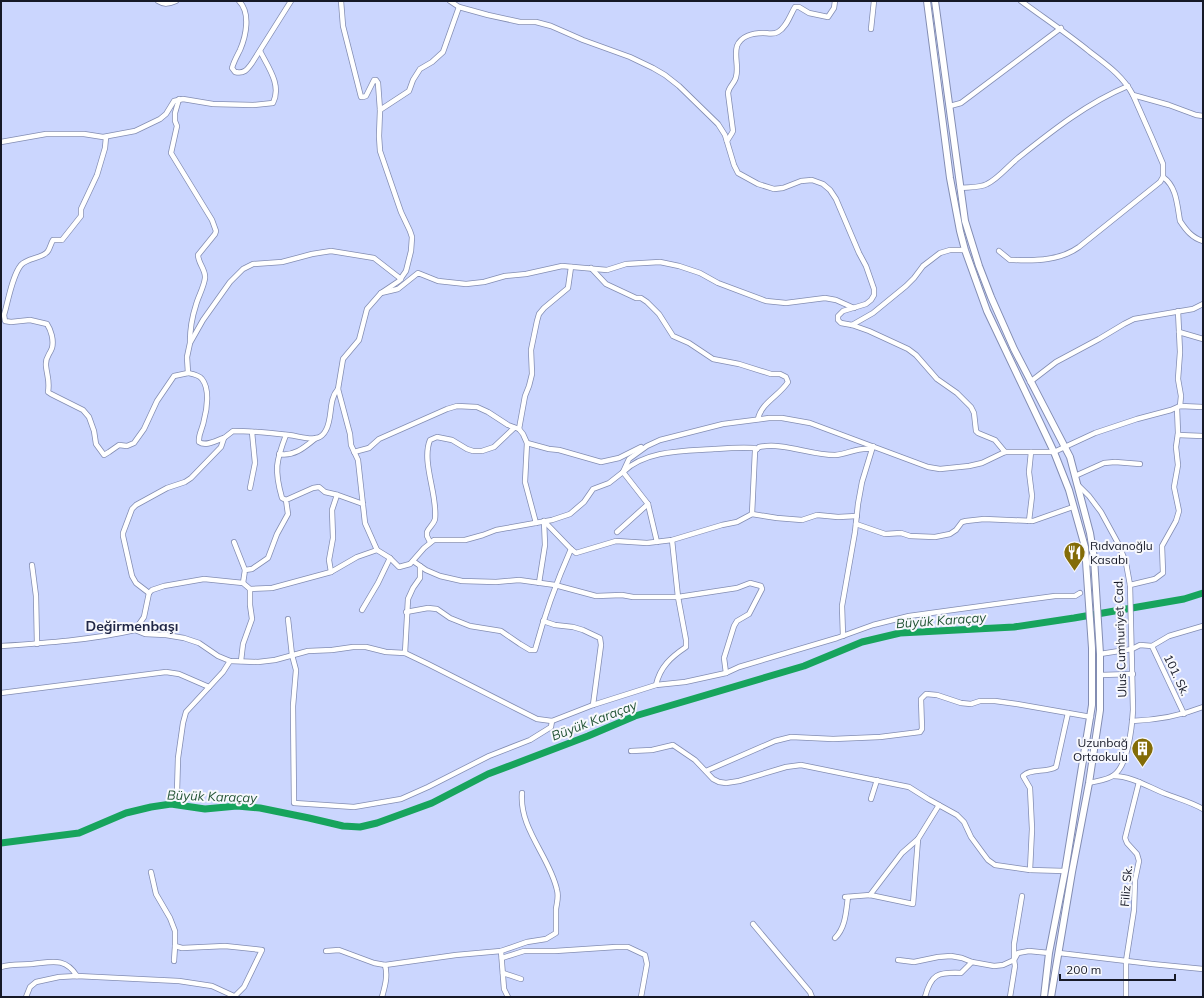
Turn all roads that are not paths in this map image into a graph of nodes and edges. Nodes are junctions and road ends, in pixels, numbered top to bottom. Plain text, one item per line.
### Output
1 (158, 1) edge
2 (176, 1) edge
3 (239, 1) edge
4 (291, 1) edge
5 (341, 1) edge
6 (450, 1) edge
7 (835, 1) edge
8 (874, 1) edge
9 (927, 1) edge
10 (935, 1) edge
11 (1021, 1) edge
12 (459, 7) junction
13 (871, 28) dead end
14 (1061, 28) junction
15 (260, 51) junction
16 (1128, 86) junction
17 (1133, 95) junction
18 (179, 100) junction
19 (950, 106) junction
20 (380, 110) junction
21 (1203, 116) edge
22 (106, 137) junction
23 (727, 141) junction
24 (1, 142) edge
25 (1163, 177) junction
26 (960, 188) junction
27 (1203, 240) edge
28 (965, 250) junction
29 (999, 252) dead end
30 (571, 267) junction
31 (591, 268) junction
32 (401, 279) junction
33 (381, 293) junction
34 (1203, 304) edge
35 (854, 308) junction
36 (1178, 312) junction
37 (852, 324) junction
38 (1179, 332) junction
39 (1203, 339) edge
40 (190, 342) junction
41 (188, 373) junction
42 (1030, 382) junction
43 (338, 389) junction
44 (1178, 407) junction
45 (1203, 407) edge
46 (758, 419) junction
47 (517, 428) junction
48 (252, 432) junction
49 (286, 435) junction
50 (1178, 435) junction
51 (1203, 436) edge
52 (224, 438) junction
53 (316, 438) junction
54 (527, 443) junction
55 (647, 446) junction
56 (872, 448) junction
57 (1065, 448) junction
58 (757, 449) junction
59 (354, 452) junction
60 (1005, 452) junction
61 (1031, 452) junction
62 (1054, 452) junction
63 (279, 454) junction
64 (1140, 464) dead end
65 (623, 472) junction
66 (1075, 476) junction
67 (1078, 485) junction
68 (250, 488) dead end
69 (337, 495) junction
70 (286, 500) junction
71 (363, 504) junction
72 (648, 504) junction
73 (1073, 507) junction
74 (752, 514) junction
75 (857, 516) junction
76 (544, 521) junction
77 (1029, 521) junction
78 (536, 523) junction
79 (856, 524) junction
80 (617, 532) dead end
81 (672, 540) junction
82 (234, 542) dead end
83 (430, 542) junction
84 (657, 542) junction
85 (571, 548) junction
86 (376, 550) junction
87 (390, 558) junction
88 (413, 561) junction
89 (32, 565) dead end
90 (420, 566) junction
91 (245, 570) junction
92 (331, 572) junction
93 (243, 583) junction
94 (538, 583) junction
95 (555, 585) junction
96 (1130, 585) junction
97 (250, 589) junction
98 (150, 593) junction
99 (1080, 593) dead end
100 (678, 597) junction
101 (362, 610) dead end
102 (406, 612) junction
103 (288, 619) dead end
104 (543, 621) junction
105 (1203, 626) edge
106 (136, 630) junction
107 (843, 636) junction
108 (37, 644) junction
109 (1, 646) edge
110 (1152, 646) junction
111 (1132, 647) junction
112 (405, 653) junction
113 (1100, 654) junction
114 (292, 655) junction
115 (230, 661) junction
116 (241, 661) junction
117 (726, 673) junction
118 (1133, 674) junction
119 (1101, 676) junction
120 (656, 685) junction
121 (209, 687) junction
122 (1, 693) edge
123 (593, 705) junction
124 (1203, 707) edge
125 (1068, 713) junction
126 (1184, 714) junction
127 (1091, 717) junction
128 (552, 721) junction
129 (1132, 721) junction
130 (631, 752) dead end
131 (706, 771) junction
132 (1113, 776) junction
133 (877, 780) junction
134 (1139, 782) junction
135 (1089, 783) junction
136 (177, 792) dead end
137 (522, 793) dead end
138 (871, 799) dead end
139 (939, 805) junction
140 (1203, 809) edge
141 (918, 839) junction
142 (1030, 870) junction
143 (151, 872) dead end
144 (1065, 872) junction
145 (870, 895) junction
146 (1022, 896) dead end
147 (753, 924) dead end
148 (835, 938) dead end
149 (175, 946) junction
150 (326, 951) dead end
151 (501, 951) junction
152 (1049, 953) junction
153 (1059, 953) junction
154 (502, 958) junction
155 (898, 960) dead end
156 (1014, 960) junction
157 (174, 961) dead end
158 (1126, 961) junction
159 (972, 962) junction
160 (385, 965) junction
161 (1, 967) edge
162 (1203, 969) edge
163 (503, 973) junction
164 (77, 976) junction
165 (521, 978) dead end
166 (26, 997) edge
167 (236, 997) edge
168 (382, 997) edge
169 (508, 997) edge
170 (641, 997) edge
171 (812, 997) edge
172 (925, 997) edge
173 (1010, 997) edge
174 (1044, 997) edge
175 (1051, 997) edge
176 (1126, 997) edge

1 - 2 street
3 - 15 street
4 - 15 street
5 - 20 street
6 - 12 street
7 - 23 street
8 - 13 street
9 - 28 highway
10 - 19 highway
11 - 14 street
12 - 20 street
12 - 23 street
14 - 16 street
14 - 19 street
15 - 18 street
16 - 17 street
16 - 26 street
17 - 21 street
17 - 25 street
18 - 22 street
18 - 40 street
19 - 26 highway
20 - 32 street
22 - 24 street
22 - 41 street
23 - 35 street
25 - 27 street
25 - 29 street
26 - 42 highway
28 - 37 street
28 - 62 highway
30 - 31 street
30 - 33 street
30 - 47 street
31 - 35 street
31 - 46 street
32 - 33 street
32 - 40 street
33 - 43 street
34 - 36 street
35 - 37 street
36 - 38 street
36 - 42 street
37 - 60 street
38 - 39 street
38 - 44 street
40 - 41 street
41 - 52 street
42 - 57 highway
43 - 53 street
43 - 59 street
44 - 45 street
44 - 50 street
44 - 57 street
46 - 55 street
46 - 56 street
47 - 54 street
47 - 59 street
47 - 83 street
48 - 49 street
48 - 52 street
48 - 68 street
49 - 53 street
49 - 63 street
50 - 51 street
50 - 96 street
52 - 98 street
53 - 63 street
54 - 55 street
54 - 78 street
55 - 65 street
56 - 58 street
56 - 60 street
56 - 75 street
57 - 62 street
57 - 66 highway
58 - 65 street
58 - 74 street
59 - 71 street
60 - 61 street
61 - 62 street
61 - 77 street
62 - 73 highway
63 - 70 street
64 - 66 street
65 - 72 street
65 - 76 street
66 - 67 highway
67 - 96 street, Ulus Cumhuriyet Cad.
67 - 113 highway
69 - 70 street
69 - 71 street
69 - 92 street
70 - 91 street
71 - 86 street
72 - 80 street
72 - 84 street
73 - 77 street
73 - 127 highway
74 - 75 street
74 - 81 street
75 - 79 street
76 - 78 street
76 - 85 street
76 - 94 street
77 - 79 street
78 - 83 street
79 - 107 street
81 - 84 street
81 - 100 street
82 - 91 street
83 - 88 street
84 - 85 street
85 - 95 street
86 - 87 street
86 - 92 street
87 - 88 street
87 - 101 street
88 - 90 street
89 - 108 street
90 - 94 street
90 - 102 street
91 - 93 street
92 - 97 street
93 - 97 street
93 - 98 street
94 - 95 street
95 - 100 street
95 - 104 street
96 - 111 street, Ulus Cumhuriyet Cad.
97 - 116 street
98 - 106 street
99 - 107 street
100 - 117 street
100 - 120 street
102 - 104 street
102 - 112 street
103 - 114 street
104 - 123 street
105 - 110 street
106 - 108 street
106 - 115 street
107 - 117 street
108 - 109 street
110 - 111 street
110 - 126 street, 101. Sk.
111 - 113 street
111 - 118 street, Ulus Cumhuriyet Cad.
112 - 114 street
112 - 128 street
113 - 119 highway
114 - 116 street
114 - 128 street
115 - 116 street
115 - 121 street
117 - 120 street
118 - 119 street
118 - 129 street, Ulus Cumhuriyet Cad.
119 - 135 highway
120 - 123 street
121 - 122 street
121 - 136 street
123 - 128 street
124 - 126 street
125 - 127 street
125 - 131 street
125 - 142 street
126 - 129 street
127 - 144 highway
129 - 132 street, Ulus Cumhuriyet Cad.
130 - 131 street
131 - 133 street
132 - 134 street
132 - 135 street
133 - 138 street
133 - 139 street
134 - 140 street
134 - 158 street, Filiz Sk.
135 - 153 highway
137 - 151 street
139 - 141 street
139 - 142 street
141 - 145 street
141 - 145 street
142 - 144 street
143 - 149 street
144 - 152 highway
145 - 148 street
146 - 156 street
147 - 171 street
149 - 157 street
149 - 167 street
150 - 160 street
151 - 154 street
151 - 160 street
152 - 156 street
152 - 174 highway
153 - 158 street
153 - 175 highway
154 - 163 street
154 - 170 street
155 - 159 street
156 - 159 street
156 - 173 street
158 - 162 street
158 - 176 street, Filiz Sk.
159 - 172 street
160 - 168 street
161 - 164 street
163 - 165 street
163 - 169 street
164 - 166 street
164 - 167 street

